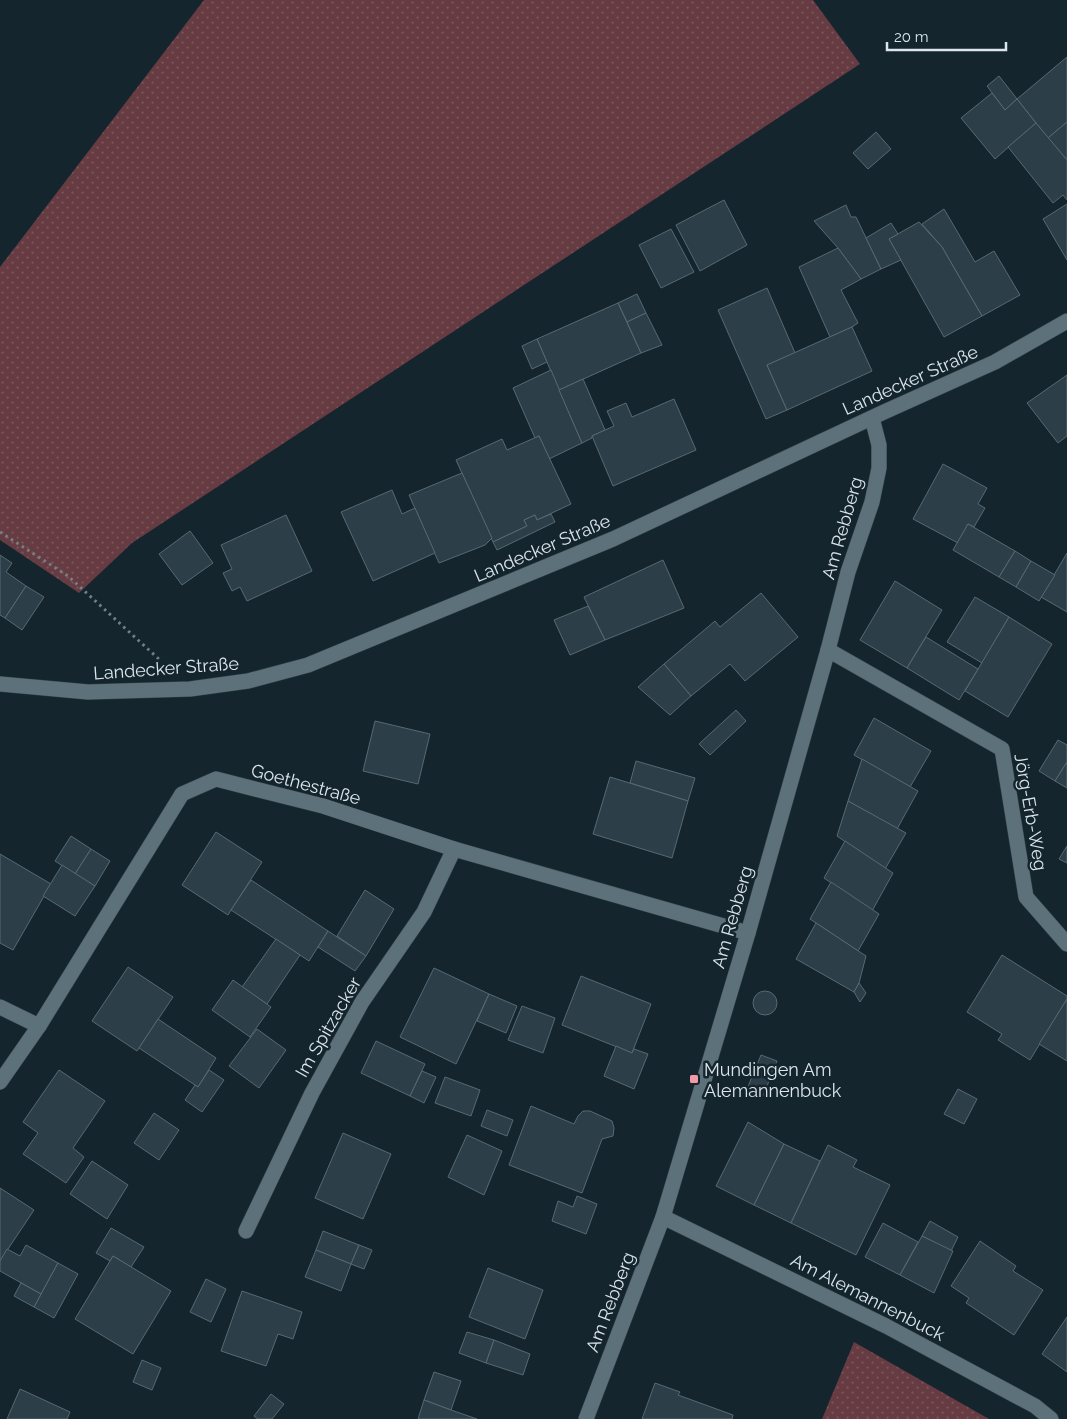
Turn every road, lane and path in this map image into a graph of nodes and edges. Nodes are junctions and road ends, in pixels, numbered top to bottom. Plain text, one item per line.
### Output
1 (1067, 321) edge
2 (872, 418) junction
3 (0, 532) edge
4 (828, 650) junction
5 (0, 684) edge
6 (190, 689) junction
7 (454, 848) junction
8 (748, 933) junction
9 (1067, 944) edge
10 (0, 1007) edge
11 (39, 1026) junction
12 (0, 1082) edge
13 (663, 1217) junction
14 (246, 1232) dead end
15 (586, 1419) edge
16 (1051, 1419) edge

1 - 2 street, Landecker Straße
2 - 4 street, Am Rebberg
2 - 6 street, Landecker Straße
3 - 6 path
4 - 8 street, Am Rebberg
4 - 9 street, Jörg-Erb-Weg
5 - 6 street, Landecker Straße
7 - 8 street, Goethestraße
7 - 11 street, Goethestraße
7 - 14 street, Im Spitzacker
8 - 13 street, Am Rebberg
10 - 11 street
11 - 12 street, Goethestraße
13 - 15 street, Am Rebberg
13 - 16 street, Am Alemannenbuck

